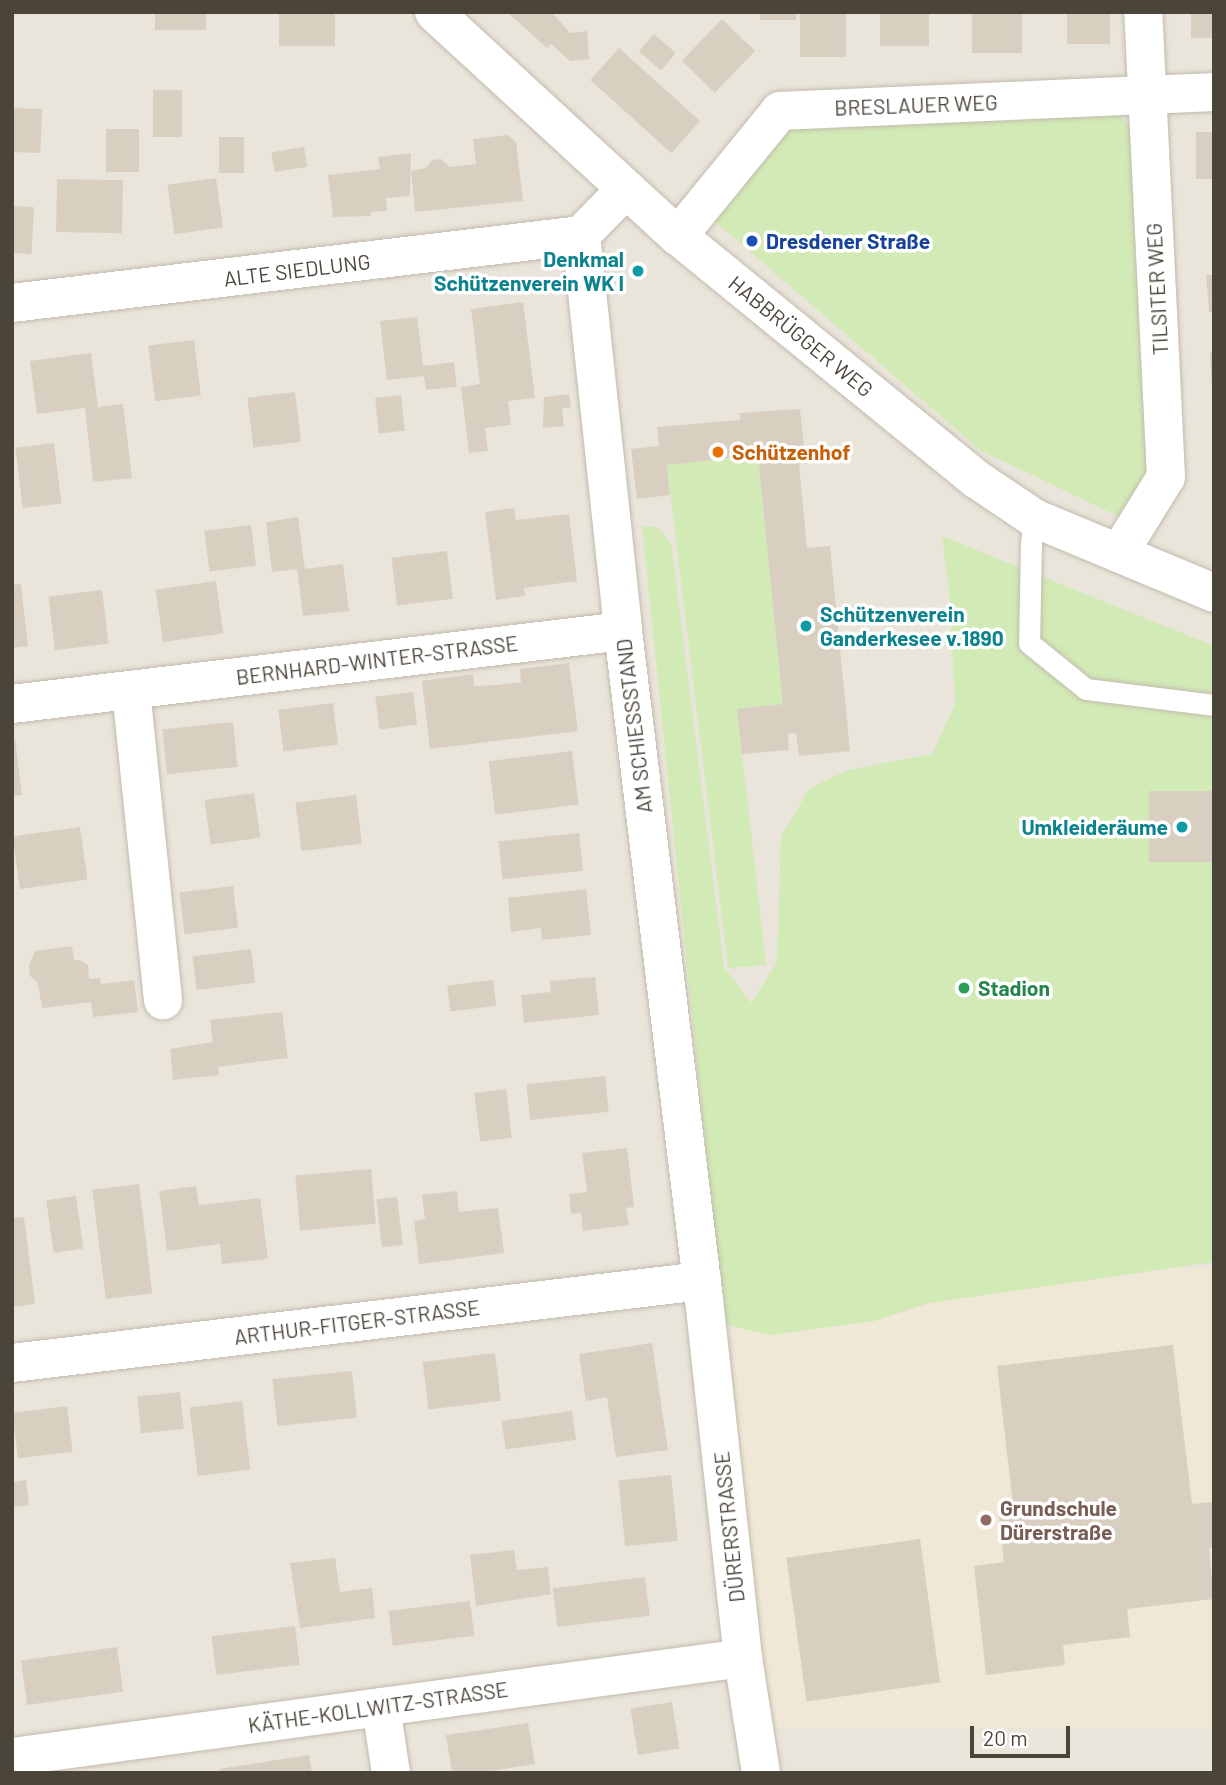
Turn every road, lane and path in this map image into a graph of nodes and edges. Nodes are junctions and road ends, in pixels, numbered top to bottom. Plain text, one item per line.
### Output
1 (434, 12) edge
2 (1143, 12) edge
3 (1214, 92) edge
4 (1148, 95) junction
5 (626, 189) junction
6 (581, 235) junction
7 (678, 236) junction
8 (12, 303) edge
9 (1034, 518) junction
10 (1119, 553) junction
11 (1214, 593) edge
12 (623, 631) junction
13 (131, 690) junction
14 (12, 704) edge
15 (1214, 705) edge
16 (163, 1000) dead end
17 (702, 1280) junction
18 (12, 1363) edge
19 (743, 1658) junction
20 (381, 1707) junction
21 (18, 1762) edge
22 (391, 1773) edge
23 (761, 1773) edge

1 - 5 street, HABBRÜGGER WEG
2 - 4 street, TILSITER WEG
3 - 4 street, BRESLAUER WEG
4 - 7 street, BRESLAUER WEG
4 - 10 street, TILSITER WEG
5 - 6 street
5 - 7 street, HABBRÜGGER WEG
6 - 8 street, ALTE SIEDLUNG
6 - 12 street, AM SCHIESSSTAND
7 - 9 street, HABBRÜGGER WEG
9 - 10 street, HABBRÜGGER WEG
9 - 15 lane
10 - 11 street, HABBRÜGGER WEG
12 - 13 street, BERNHARD-WINTER-STRASSE
12 - 17 street, AM SCHIESSSTAND
13 - 14 street, BERNHARD-WINTER-STRASSE
13 - 16 street
17 - 18 street, ARTHUR-FITGER-STRASSE
17 - 19 street, DÜRERSTRASSE
19 - 20 street, KÄTHE-KOLLWITZ-STRASSE
19 - 23 street, DÜRERSTRASSE
20 - 21 street, KÄTHE-KOLLWITZ-STRASSE
20 - 22 street

